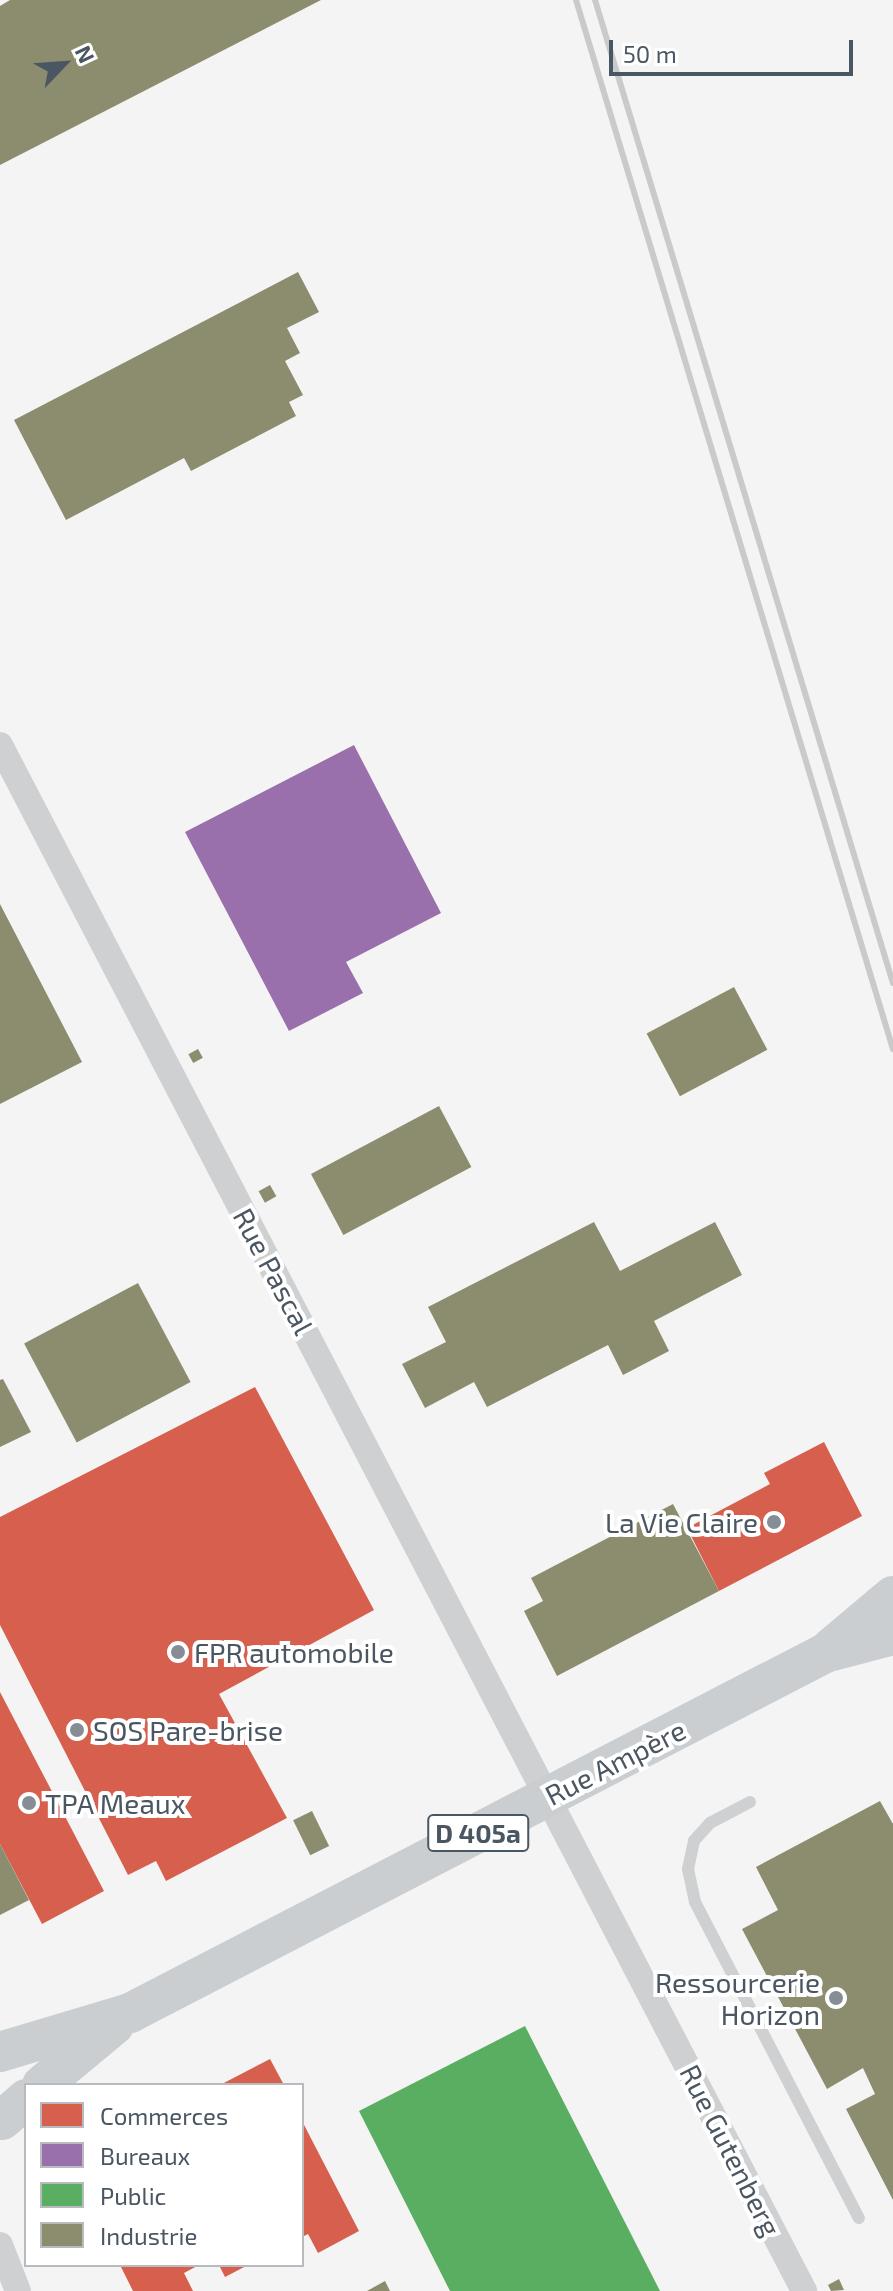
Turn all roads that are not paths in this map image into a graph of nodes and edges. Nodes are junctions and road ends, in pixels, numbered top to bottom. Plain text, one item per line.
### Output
1 (0, 745) edge
2 (892, 1610) edge
3 (547, 1797) junction
4 (750, 1802) dead end
5 (130, 2013) junction
6 (0, 2052) edge
7 (44, 2083) edge
8 (859, 2218) dead end
9 (0, 2245) edge
10 (0, 2271) edge
11 (16, 2291) edge
12 (804, 2291) edge

1 - 3 street, Rue Pascal
2 - 3 main road, Rue Ampère / D 405a
3 - 5 main road, Rue Ampère / D 405a
3 - 12 street, Rue Gutenberg
4 - 8 lane
5 - 6 main road, Rue Ampère / D 405a
5 - 7 main road, Rue Ampère / D 405a
9 - 11 street
10 - 11 street

